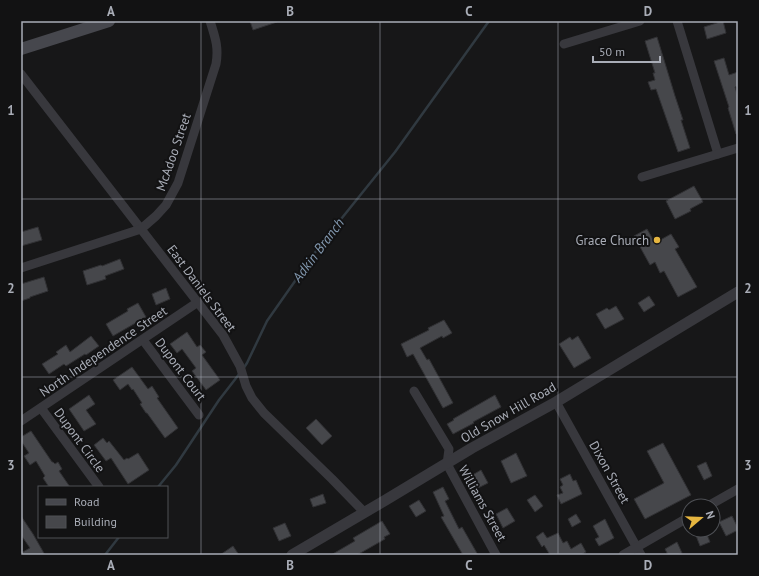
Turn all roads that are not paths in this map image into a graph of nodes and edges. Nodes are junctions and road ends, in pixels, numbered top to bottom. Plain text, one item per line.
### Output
1 (109, 21) edge
2 (210, 21) edge
3 (640, 21) edge
4 (677, 21) edge
5 (564, 44) dead end
6 (21, 49) edge
7 (21, 74) edge
8 (738, 148) edge
9 (718, 154) junction
10 (642, 177) dead end
11 (141, 229) junction
12 (21, 268) edge
13 (738, 292) edge
14 (198, 302) junction
15 (143, 340) junction
16 (414, 391) dead end
17 (556, 402) junction
18 (41, 408) junction
19 (199, 415) dead end
20 (21, 421) edge
21 (447, 464) junction
22 (98, 486) edge
23 (738, 489) edge
24 (721, 499) edge
25 (364, 512) junction
26 (681, 522) edge
27 (639, 551) edge
28 (292, 555) edge
29 (496, 555) edge
30 (623, 555) edge

1 - 6 main road
2 - 11 street, McAdoo Street
3 - 5 street
4 - 9 street
7 - 11 street, East Daniels Street
8 - 9 street
9 - 10 street
11 - 12 street, McAdoo Street
11 - 14 street, East Daniels Street
13 - 17 street, Old Snow Hill Road
14 - 15 street, North Independence Street
14 - 25 street, East Daniels Street
15 - 18 street, North Independence Street
15 - 19 street, Dupont Court
16 - 21 street
17 - 21 street, Old Snow Hill Road
17 - 27 street, Dixon Street
18 - 20 street, North Independence Street
18 - 22 street, Dupont Circle
21 - 25 street, Old Snow Hill Road
21 - 29 street, Williams Street
23 - 24 street
25 - 28 street, Old Snow Hill Road
26 - 27 street
27 - 30 street

